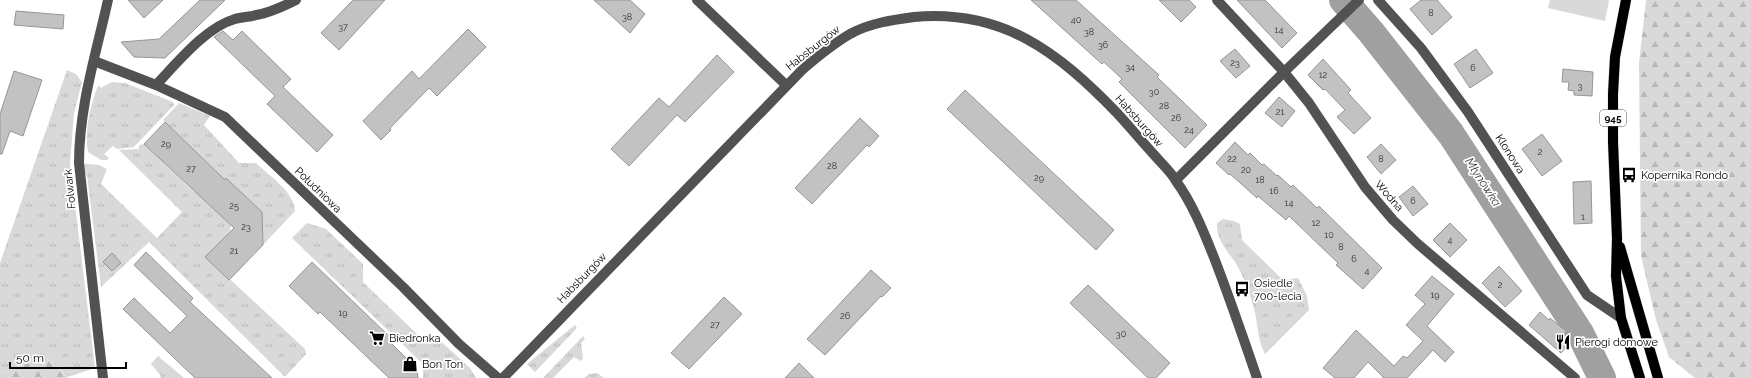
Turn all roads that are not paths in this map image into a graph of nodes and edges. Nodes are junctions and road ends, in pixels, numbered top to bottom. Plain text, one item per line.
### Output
1 (108, 0) edge
2 (296, 0) edge
3 (697, 0) edge
4 (1217, 0) edge
5 (1378, 0) edge
6 (1626, 0) edge
7 (1357, 2) edge
8 (94, 61) junction
9 (1284, 72) junction
10 (156, 85) junction
11 (786, 85) junction
12 (1176, 180) junction
13 (1617, 238) junction
14 (1621, 318) junction
15 (104, 378) edge
16 (498, 378) edge
17 (503, 378) edge
18 (1257, 378) edge
19 (1575, 378) edge
20 (1640, 378) edge
21 (1658, 378) edge

1 - 8 street, Folwark
2 - 10 street
3 - 11 street
4 - 9 street, Wodna
5 - 14 street, Klonowa
6 - 13 main road, 945
7 - 9 street
8 - 10 street, Południowa
8 - 15 street, Folwark
9 - 12 street
9 - 19 street, Wodna
10 - 16 street, Południowa
11 - 12 street, Habsburgów
11 - 17 street, Habsburgów
12 - 18 street, Habsburgów
13 - 14 main road, 945
13 - 21 main road, 945
14 - 20 main road, 945

